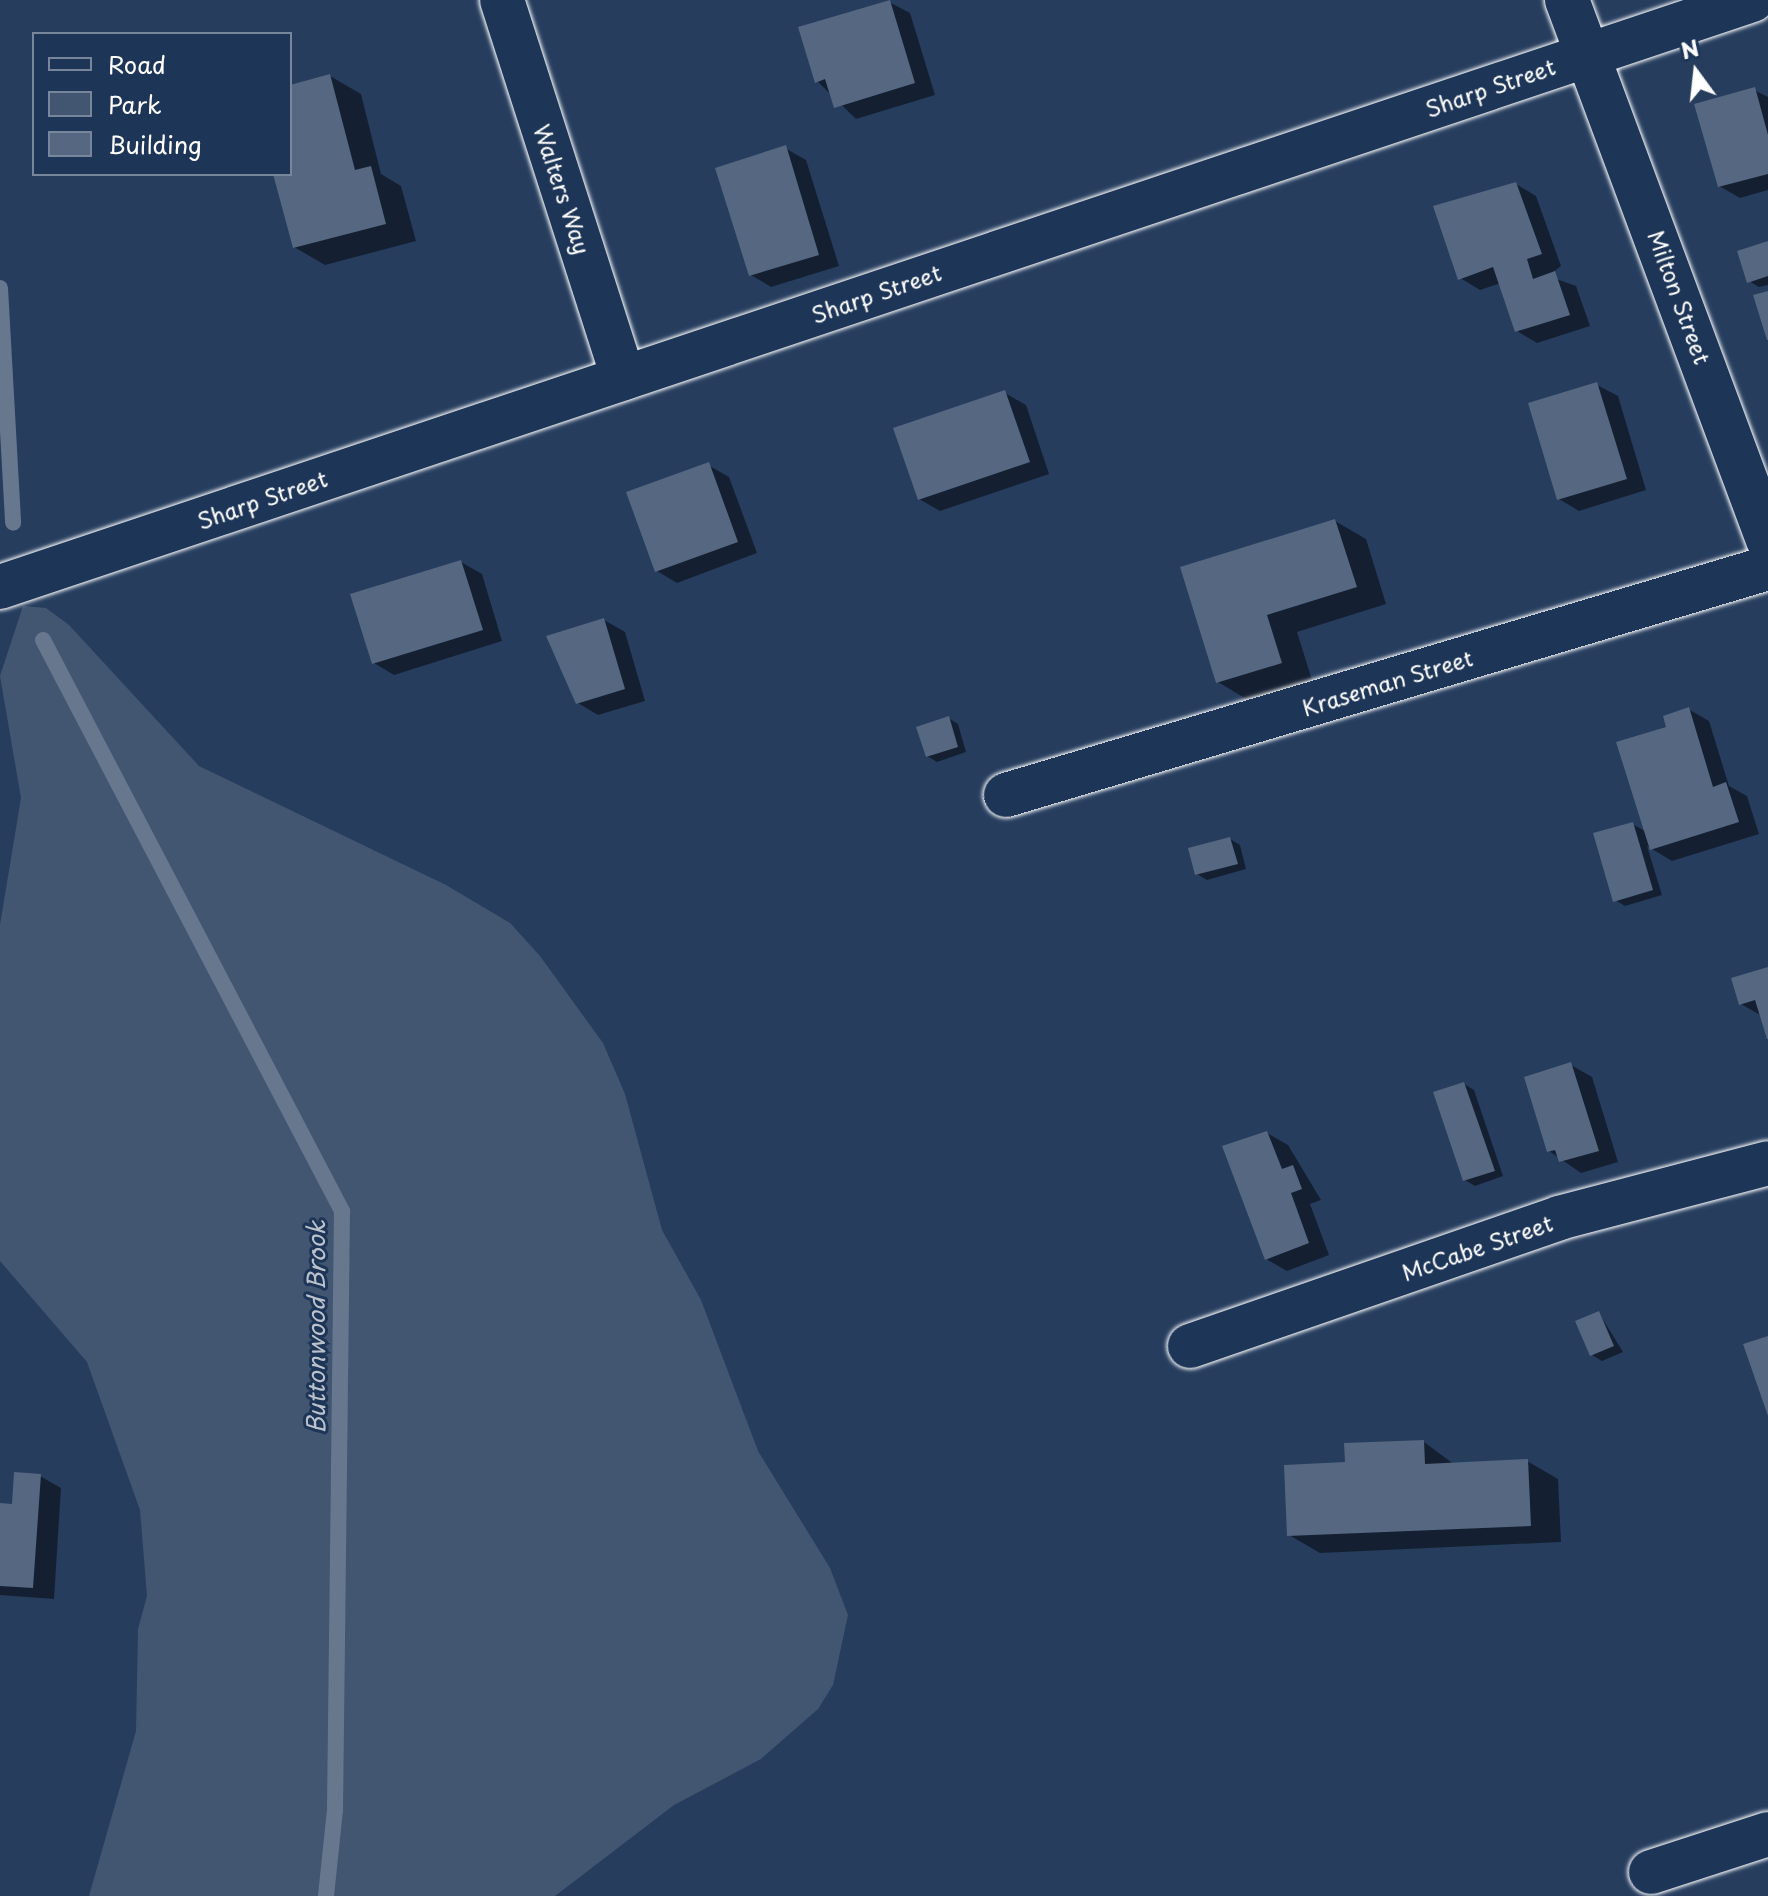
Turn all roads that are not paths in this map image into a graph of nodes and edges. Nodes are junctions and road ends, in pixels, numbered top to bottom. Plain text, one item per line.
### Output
1 (502, 0) edge
2 (1567, 0) edge
3 (1752, 0) edge
4 (1590, 54) junction
5 (623, 378) junction
6 (1768, 540) edge
7 (1768, 568) edge
8 (0, 587) edge
9 (1006, 795) dead end
10 (1768, 1163) edge
11 (1190, 1346) dead end
12 (1768, 1834) edge
13 (1651, 1872) dead end

1 - 5 street, Walters Way
2 - 4 street, Milton Street
3 - 4 street, Sharp Street
4 - 5 street, Sharp Street
4 - 6 street, Milton Street
5 - 8 street, Sharp Street
7 - 9 street, Kraseman Street
10 - 11 street, McCabe Street
12 - 13 street

